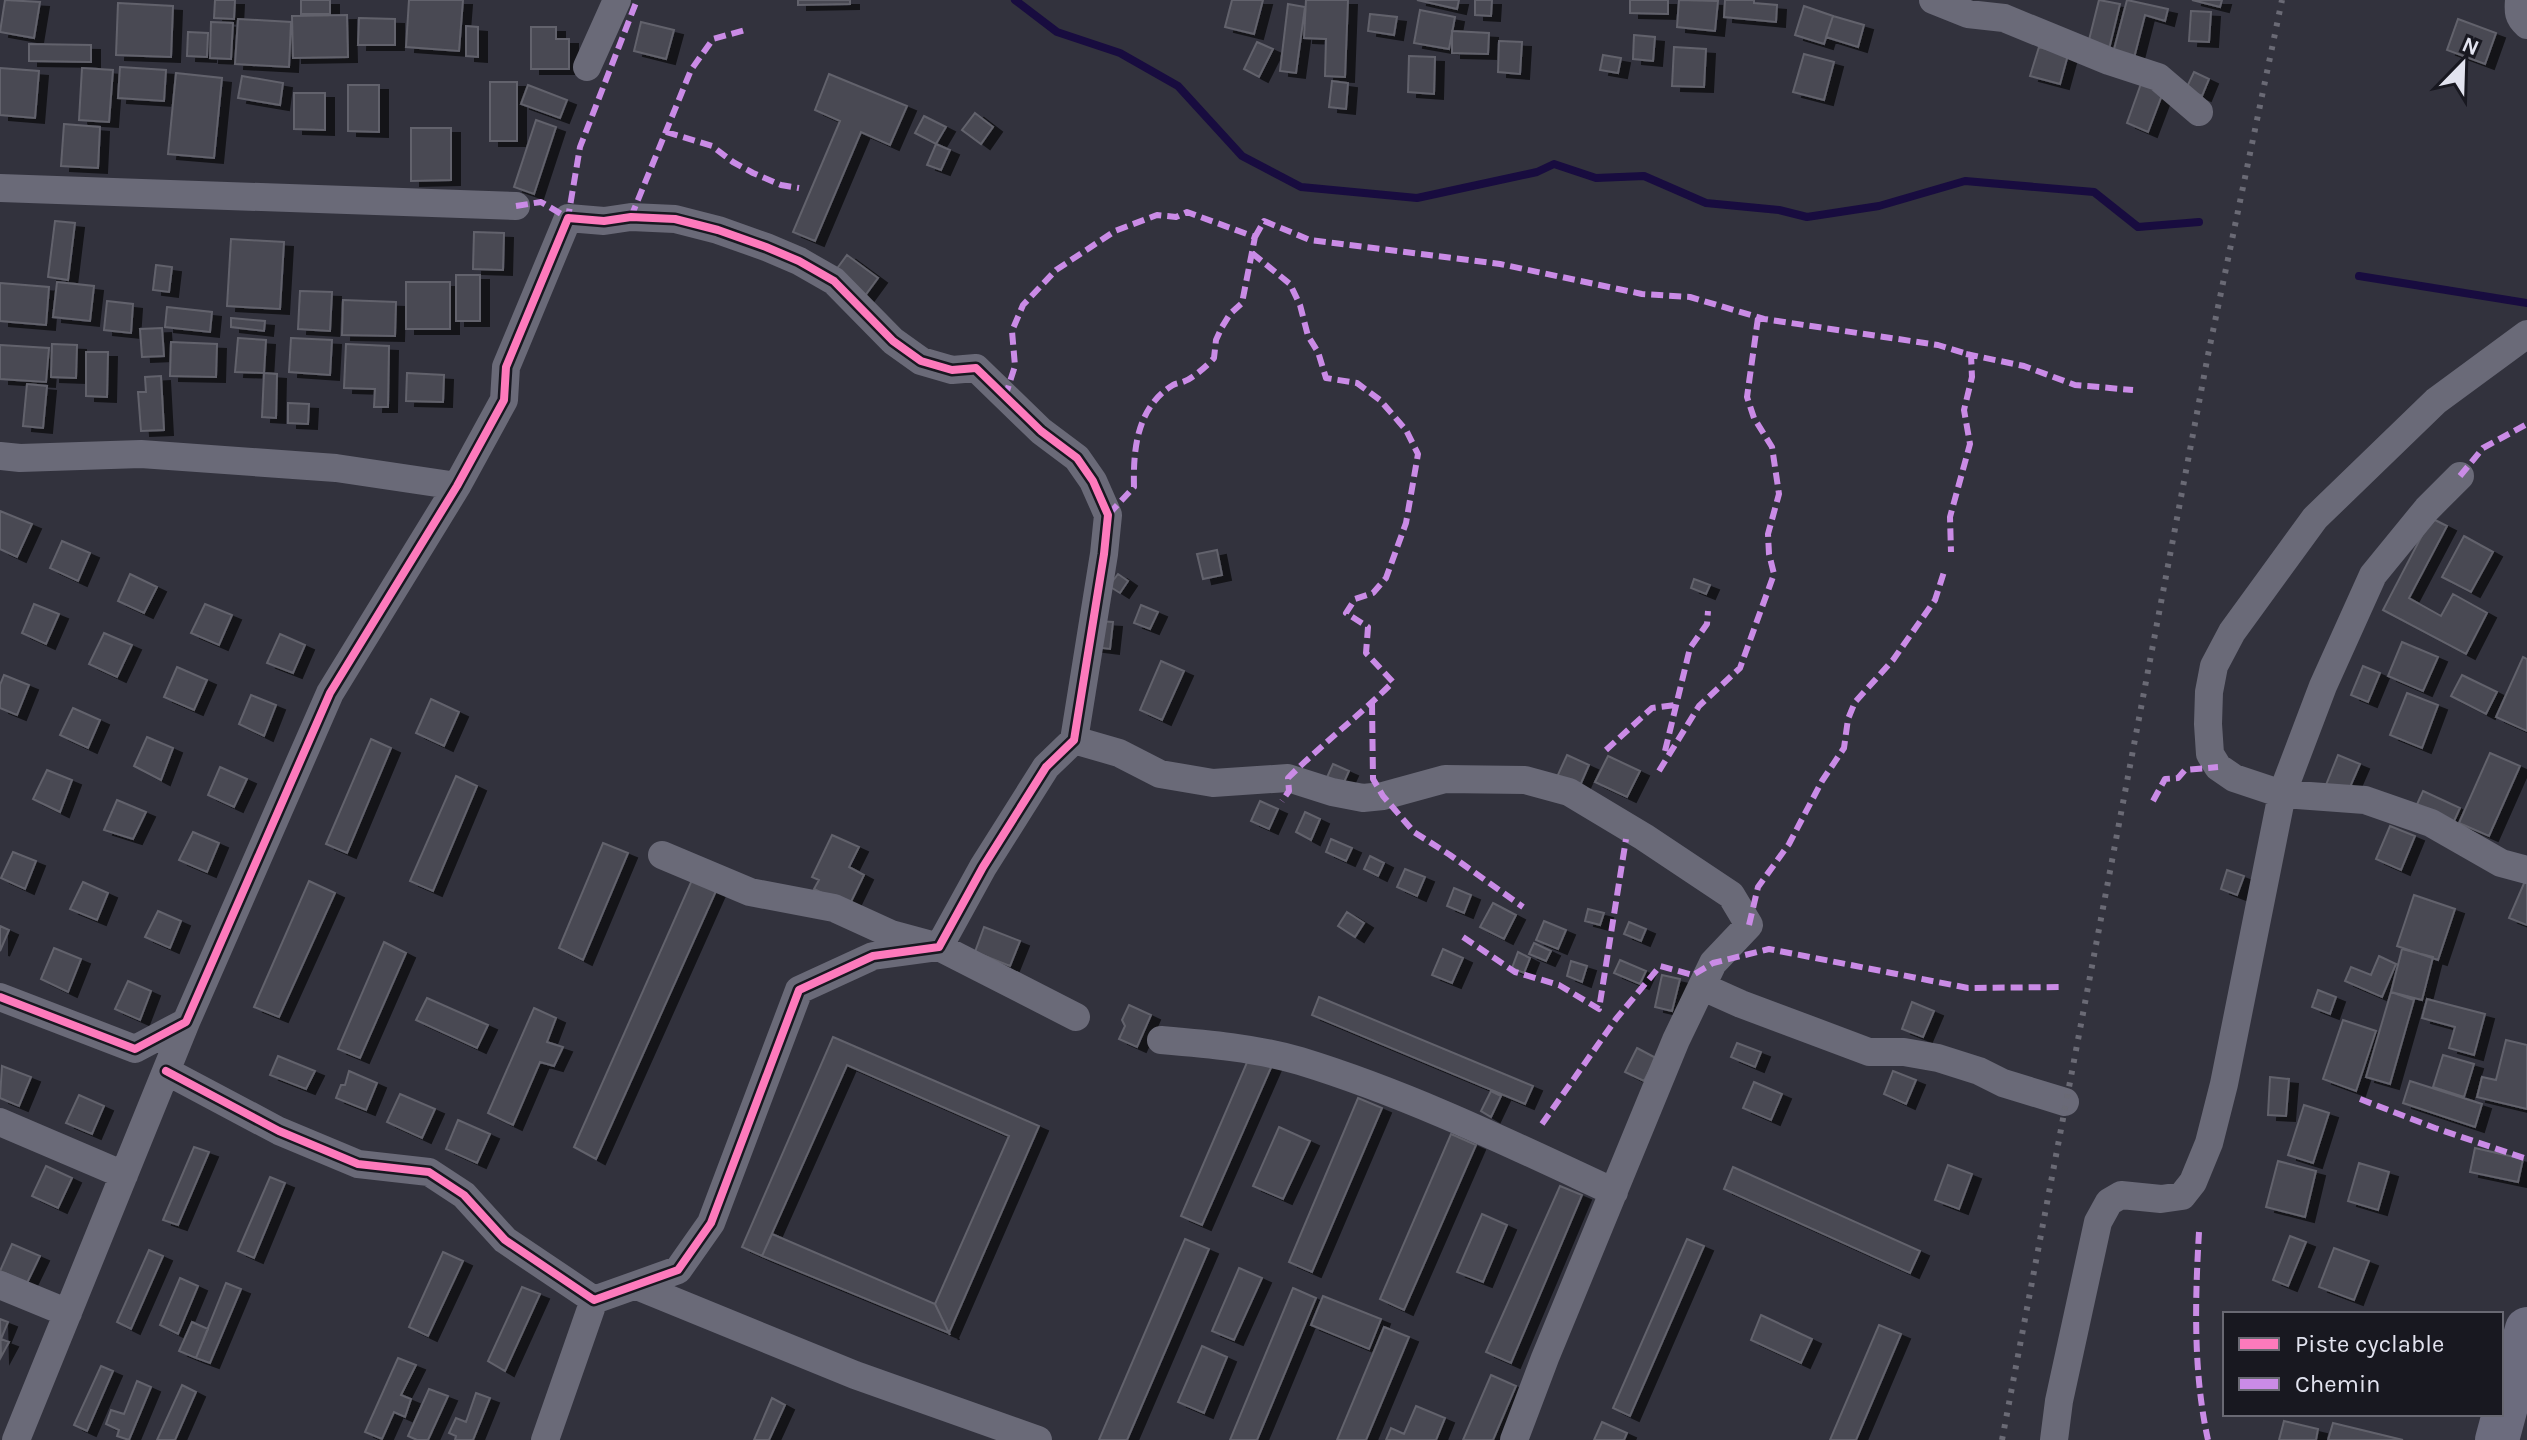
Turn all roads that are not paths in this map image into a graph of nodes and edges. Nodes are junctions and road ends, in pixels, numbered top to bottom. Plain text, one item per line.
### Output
1 (617, 0) edge
2 (1933, 0) edge
3 (2519, 0) edge
4 (2527, 25) edge
5 (587, 67) dead end
6 (2199, 112) dead end
7 (0, 188) edge
8 (516, 206) dead end
9 (2527, 334) edge
10 (0, 456) edge
11 (2460, 476) dead end
12 (457, 486) junction
13 (1074, 740) junction
14 (2282, 794) junction
15 (662, 855) dead end
16 (2527, 870) edge
17 (939, 947) junction
18 (1703, 987) junction
19 (0, 997) edge
20 (1076, 1017) dead end
21 (186, 1022) junction
22 (1161, 1040) dead end
23 (166, 1071) junction
24 (2065, 1102) dead end
25 (0, 1122) edge
26 (124, 1175) junction
27 (1614, 1192) junction
28 (0, 1285) edge
29 (637, 1286) junction
30 (594, 1300) junction
31 (68, 1313) junction
32 (2527, 1329) edge
33 (16, 1440) edge
34 (545, 1440) edge
35 (1038, 1440) edge
36 (1514, 1440) edge
37 (2054, 1440) edge
38 (2497, 1440) edge

1 - 5 street
2 - 6 street
3 - 4 street
7 - 8 street
9 - 14 street
10 - 12 street
11 - 14 street
12 - 13 street
12 - 21 street
13 - 17 street
13 - 18 street
14 - 16 street
14 - 37 street
15 - 17 street
17 - 20 street
17 - 29 street
18 - 24 street
18 - 27 street
19 - 21 street
21 - 23 street
22 - 27 street
23 - 26 street
23 - 30 street
25 - 26 street
26 - 31 street
27 - 36 street
28 - 31 street
29 - 30 street
29 - 35 street
30 - 34 street
31 - 33 street
32 - 38 highway

